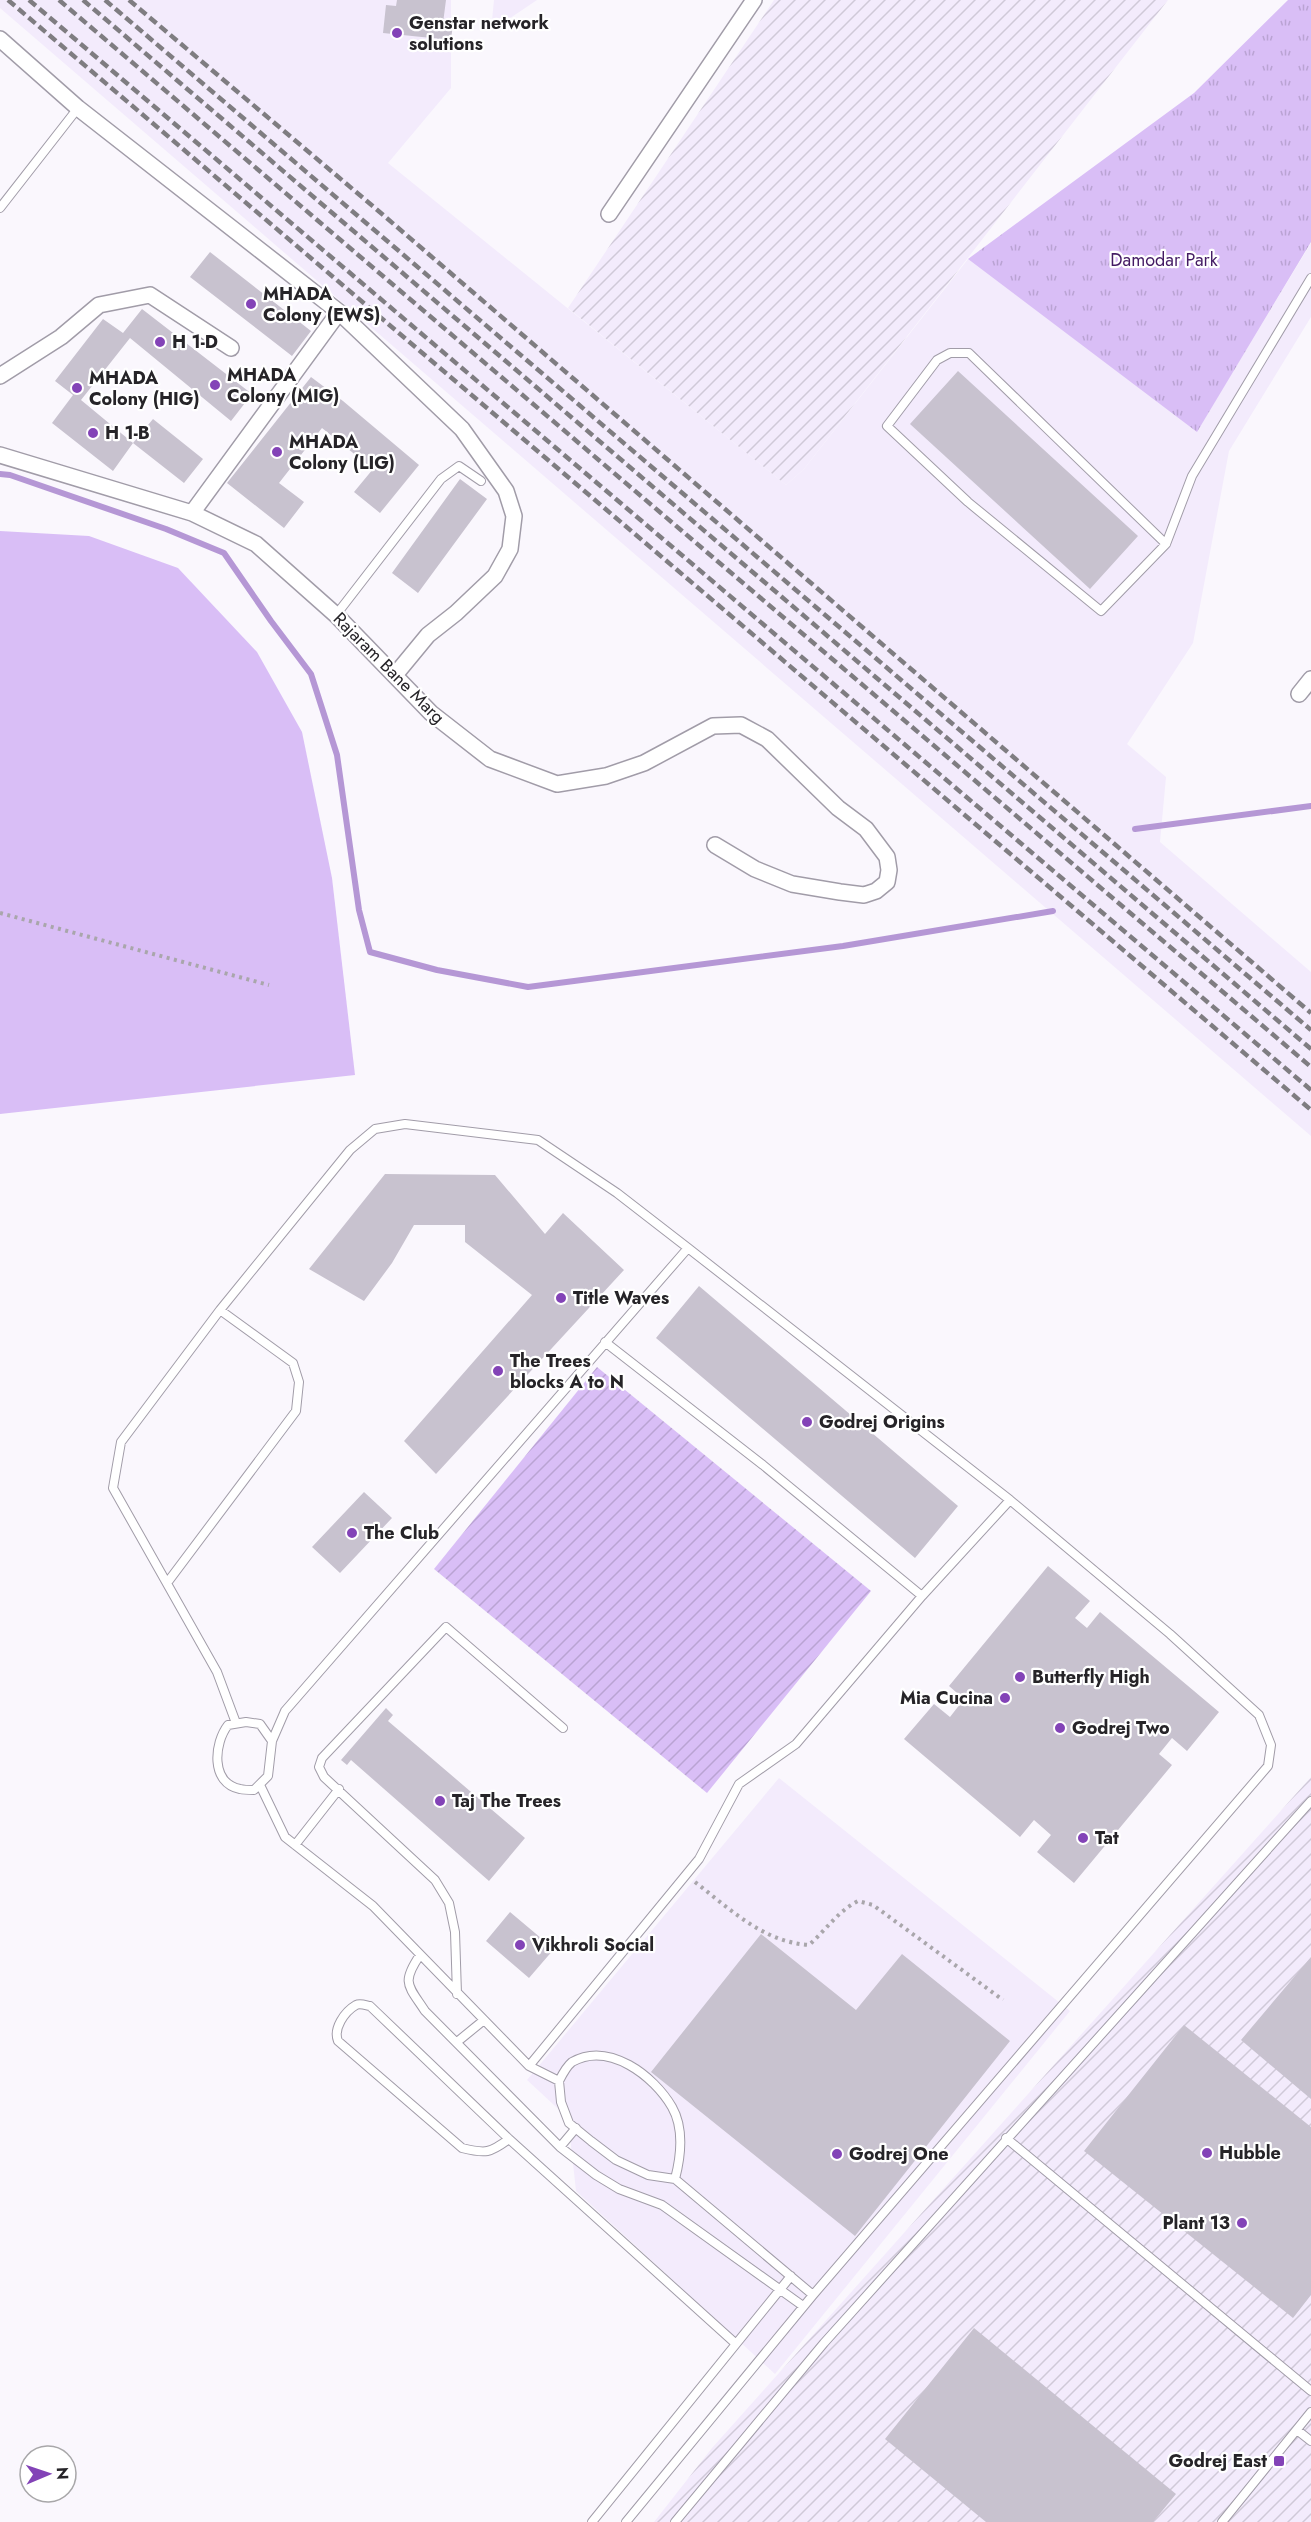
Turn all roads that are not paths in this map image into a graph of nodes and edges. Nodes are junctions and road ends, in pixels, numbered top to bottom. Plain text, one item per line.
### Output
1 (754, 0) edge
2 (0, 39) edge
3 (78, 108) junction
4 (0, 208) edge
5 (609, 214) dead end
6 (1311, 278) edge
7 (339, 312) junction
8 (231, 348) dead end
9 (0, 376) edge
10 (0, 455) edge
11 (481, 481) dead end
12 (192, 513) junction
13 (1166, 543) junction
14 (336, 615) junction
15 (395, 675) junction
16 (1311, 679) edge
17 (1299, 694) dead end
18 (715, 845) dead end
19 (688, 1248) junction
20 (220, 1310) junction
21 (605, 1342) junction
22 (1010, 1500) junction
23 (166, 1583) junction
24 (922, 1596) junction
25 (236, 1723) junction
26 (563, 1728) dead end
27 (272, 1741) junction
28 (260, 1785) junction
29 (339, 1789) junction
30 (1311, 1801) edge
31 (295, 1845) junction
32 (420, 1955) junction
33 (458, 1994) junction
34 (484, 2020) junction
35 (457, 2042) junction
36 (529, 2066) junction
37 (559, 2081) junction
38 (576, 2128) junction
39 (1006, 2138) junction
40 (509, 2139) junction
41 (560, 2147) junction
42 (675, 2179) junction
43 (790, 2276) junction
44 (780, 2289) junction
45 (813, 2295) junction
46 (803, 2306) junction
47 (735, 2343) junction
48 (1311, 2391) edge
49 (1311, 2412) edge
50 (1297, 2430) junction
51 (1311, 2441) edge
52 (592, 2522) edge
53 (626, 2522) edge
54 (675, 2522) edge
55 (1222, 2522) edge

1 - 5 street
2 - 3 street
3 - 4 lane
3 - 7 street
6 - 13 lane
7 - 12 street
7 - 15 street
8 - 9 street
10 - 12 street, Rajaram Bane Marg
11 - 14 lane
12 - 14 street, Rajaram Bane Marg
13 - 13 lane
14 - 15 street, Rajaram Bane Marg
15 - 18 street, Rajaram Bane Marg
16 - 17 street
19 - 20 lane
19 - 21 lane
19 - 22 lane
20 - 23 lane
20 - 23 lane
21 - 24 lane
21 - 27 lane
22 - 24 lane
22 - 45 lane
23 - 25 lane
24 - 36 lane
25 - 27 lane
25 - 28 lane
26 - 29 lane
27 - 28 lane
28 - 31 lane
29 - 31 lane
29 - 33 lane
30 - 39 lane
31 - 32 lane
32 - 33 lane
32 - 35 lane
33 - 34 lane
34 - 35 lane
34 - 36 lane
35 - 41 lane
36 - 37 lane
37 - 38 lane
37 - 42 lane
38 - 41 lane
38 - 42 lane
39 - 48 lane
39 - 54 lane
40 - 40 lane
40 - 47 lane
41 - 44 lane
42 - 43 lane
43 - 44 lane
43 - 45 lane
44 - 46 lane
44 - 47 lane
45 - 46 lane
46 - 53 lane
47 - 52 lane
49 - 50 lane
50 - 51 lane
50 - 55 lane

